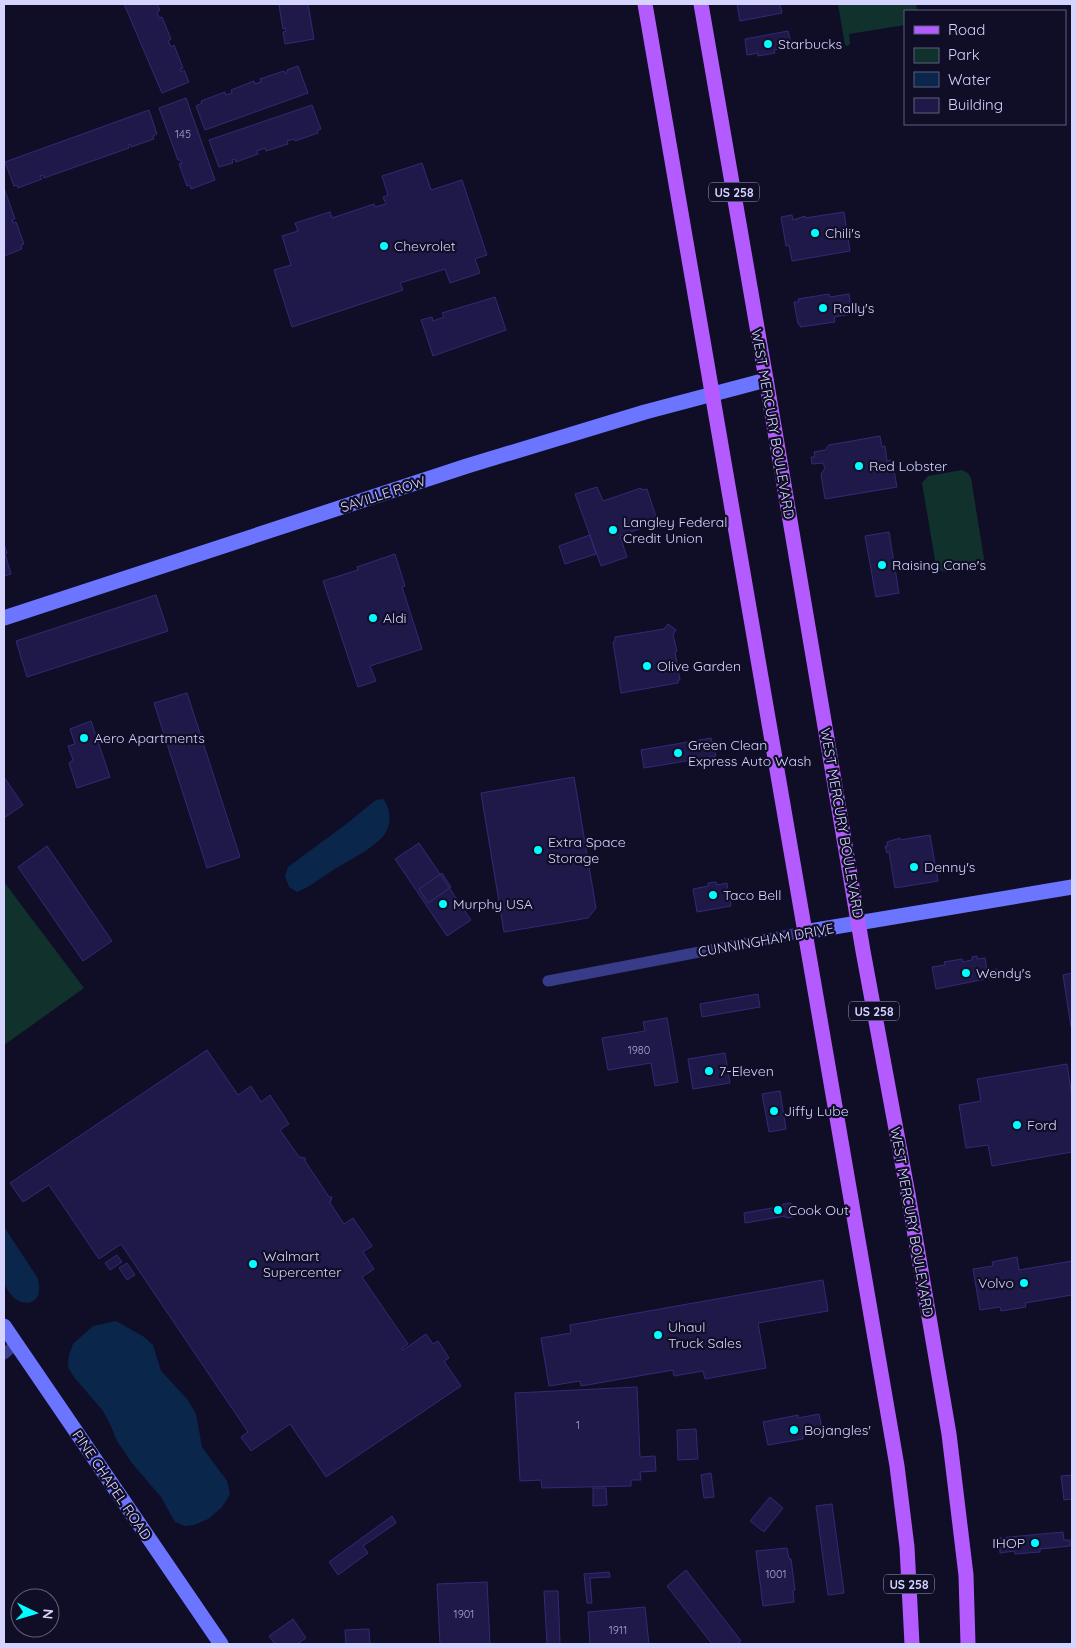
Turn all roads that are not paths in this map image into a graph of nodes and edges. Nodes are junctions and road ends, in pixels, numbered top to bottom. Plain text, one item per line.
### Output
1 (645, 4) edge
2 (701, 4) edge
3 (766, 380) junction
4 (713, 393) junction
5 (4, 618) edge
6 (1072, 887) edge
7 (858, 923) junction
8 (804, 932) junction
9 (548, 981) dead end
10 (4, 1326) edge
11 (16, 1344) junction
12 (4, 1354) edge
13 (221, 1644) edge
14 (912, 1644) edge
15 (968, 1644) edge

1 - 4 main road, US 258
2 - 3 main road, WEST MERCURY BOULEVARD / US 258
3 - 4 street, SAVILLE ROW
3 - 7 main road, WEST MERCURY BOULEVARD / US 258
4 - 5 street, SAVILLE ROW
4 - 8 main road, US 258
6 - 7 street, CUNNINGHAM DRIVE
7 - 8 street, CUNNINGHAM DRIVE
7 - 15 main road, WEST MERCURY BOULEVARD / US 258
8 - 9 street, CUNNINGHAM DRIVE
8 - 14 main road, US 258
10 - 11 street, PINE CHAPEL ROAD
11 - 12 street
11 - 13 street, PINE CHAPEL ROAD

